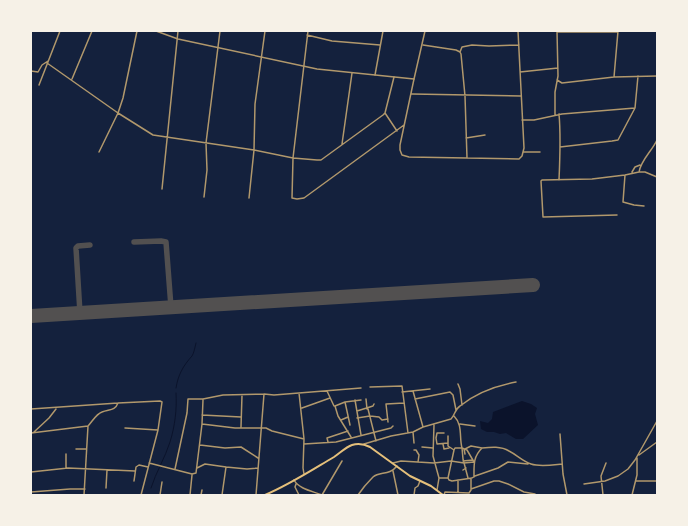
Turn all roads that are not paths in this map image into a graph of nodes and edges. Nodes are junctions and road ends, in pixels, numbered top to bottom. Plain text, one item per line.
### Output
1 (60, 31) edge
2 (92, 31) edge
3 (137, 31) edge
4 (156, 31) edge
5 (178, 31) edge
6 (220, 31) edge
7 (265, 31) edge
8 (308, 31) edge
9 (383, 31) edge
10 (425, 31) edge
11 (518, 31) edge
12 (557, 31) edge
13 (587, 31) edge
14 (618, 31) edge
15 (307, 35) junction
16 (178, 39) junction
17 (380, 44) junction
18 (423, 44) junction
19 (519, 45) junction
20 (217, 47) junction
21 (460, 52) junction
22 (261, 56) junction
23 (48, 62) junction
24 (304, 66) junction
25 (558, 68) junction
26 (31, 71) edge
27 (520, 72) junction
28 (352, 73) junction
29 (375, 75) junction
30 (638, 76) junction
31 (657, 76) edge
32 (394, 77) junction
33 (614, 77) junction
34 (414, 79) junction
35 (72, 80) junction
36 (557, 80) junction
37 (39, 85) dead end
38 (412, 94) junction
39 (465, 96) junction
40 (521, 96) junction
41 (635, 108) junction
42 (118, 113) junction
43 (384, 113) junction
44 (558, 114) junction
45 (555, 115) junction
46 (522, 120) junction
47 (405, 125) junction
48 (397, 131) junction
49 (485, 135) dead end
50 (167, 137) junction
51 (466, 138) junction
52 (657, 140) edge
53 (206, 143) junction
54 (342, 144) junction
55 (560, 147) junction
56 (254, 150) junction
57 (99, 152) dead end
58 (524, 152) junction
59 (540, 152) dead end
60 (293, 158) junction
61 (468, 158) junction
62 (640, 165) junction
63 (632, 172) junction
64 (639, 172) junction
65 (625, 175) junction
66 (657, 177) edge
67 (559, 180) junction
68 (162, 190) dead end
69 (204, 197) dead end
70 (249, 198) dead end
71 (644, 206) dead end
72 (617, 215) dead end
73 (516, 382) dead end
74 (458, 384) dead end
75 (370, 387) dead end
76 (361, 388) dead end
77 (430, 389) dead end
78 (326, 390) junction
79 (402, 392) junction
80 (412, 392) junction
81 (299, 393) junction
82 (264, 394) junction
83 (242, 395) junction
84 (330, 398) junction
85 (203, 399) junction
86 (366, 399) dead end
87 (415, 399) junction
88 (355, 400) junction
89 (361, 400) dead end
90 (345, 402) junction
91 (118, 403) junction
92 (404, 403) junction
93 (374, 404) dead end
94 (462, 405) junction
95 (335, 406) junction
96 (301, 408) junction
97 (31, 409) edge
98 (56, 409) junction
99 (367, 409) junction
100 (357, 411) junction
101 (456, 411) junction
102 (202, 415) junction
103 (370, 416) junction
104 (454, 416) junction
105 (241, 417) junction
106 (348, 417) junction
107 (357, 418) junction
108 (341, 420) junction
109 (657, 421) edge
110 (202, 424) junction
111 (434, 424) junction
112 (460, 424) junction
113 (350, 425) dead end
114 (393, 426) dead end
115 (475, 426) dead end
116 (86, 427) junction
117 (240, 427) junction
118 (423, 427) junction
119 (125, 428) dead end
120 (261, 428) junction
121 (158, 430) junction
122 (348, 431) junction
123 (34, 432) junction
124 (374, 432) junction
125 (414, 432) junction
126 (444, 432) dead end
127 (31, 433) edge
128 (408, 433) junction
129 (560, 434) dead end
130 (361, 435) junction
131 (448, 436) dead end
132 (351, 438) junction
133 (304, 439) junction
134 (376, 440) junction
135 (328, 442) junction
136 (448, 442) junction
137 (657, 442) edge
138 (414, 443) dead end
139 (304, 444) junction
140 (364, 444) junction
141 (442, 444) junction
142 (200, 445) junction
143 (422, 447) dead end
144 (433, 448) junction
145 (449, 448) junction
146 (482, 448) junction
147 (76, 449) dead end
148 (86, 449) junction
149 (464, 449) junction
150 (414, 450) dead end
151 (454, 450) junction
152 (66, 454) dead end
153 (465, 454) dead end
154 (637, 456) junction
155 (258, 458) junction
156 (342, 461) dead end
157 (451, 461) junction
158 (474, 461) junction
159 (418, 462) junction
160 (464, 462) junction
161 (149, 463) junction
162 (393, 463) junction
163 (434, 463) junction
164 (606, 463) dead end
165 (530, 464) junction
166 (562, 464) junction
167 (397, 466) junction
168 (148, 467) junction
169 (226, 467) junction
170 (66, 468) junction
171 (197, 468) junction
172 (258, 468) junction
173 (466, 468) junction
174 (86, 469) junction
175 (175, 469) junction
176 (107, 470) junction
177 (463, 470) dead end
178 (135, 471) junction
179 (393, 471) junction
180 (31, 472) edge
181 (192, 474) junction
182 (304, 474) junction
183 (474, 477) junction
184 (439, 478) junction
185 (448, 478) junction
186 (470, 478) junction
187 (294, 480) junction
188 (458, 480) junction
189 (134, 481) dead end
190 (420, 481) junction
191 (636, 481) junction
192 (657, 481) edge
193 (162, 482) dead end
194 (601, 482) junction
195 (296, 484) junction
196 (584, 484) dead end
197 (106, 488) dead end
198 (471, 489) junction
199 (52, 490) junction
200 (85, 490) junction
201 (202, 490) dead end
202 (31, 492) edge
203 (458, 492) junction
204 (437, 494) edge
205 (441, 494) edge
206 (52, 495) edge
207 (84, 495) edge
208 (141, 495) edge
209 (160, 495) edge
210 (190, 495) edge
211 (201, 495) edge
212 (222, 495) edge
213 (256, 495) edge
214 (265, 495) edge
215 (299, 495) edge
216 (322, 495) edge
217 (358, 495) edge
218 (398, 495) edge
219 (414, 495) edge
220 (534, 495) edge
221 (550, 495) edge
222 (567, 495) edge
223 (603, 495) edge
224 (632, 495) edge

1 - 23 street
2 - 35 street
3 - 42 street
4 - 16 street
5 - 16 street
6 - 20 street
7 - 22 street
8 - 15 street
9 - 17 street
10 - 18 street
11 - 19 street
12 - 13 street
12 - 25 street
13 - 14 street
14 - 33 street
15 - 17 street
15 - 24 street
16 - 20 street
16 - 50 street
17 - 29 street
18 - 21 street
18 - 34 street
19 - 21 street
19 - 27 street
20 - 22 street
20 - 53 street
21 - 39 street
22 - 24 street
22 - 56 street
23 - 26 street
23 - 35 street
23 - 37 street
24 - 28 street
24 - 60 street
25 - 27 street
25 - 36 street
27 - 40 street
28 - 29 street
28 - 54 street
29 - 32 street
30 - 31 street
30 - 33 street
30 - 41 street
32 - 34 street
32 - 43 street
33 - 36 street
34 - 38 street
35 - 42 street
36 - 45 street
38 - 39 street
38 - 47 street
39 - 40 street
39 - 51 street
40 - 46 street
41 - 44 street
41 - 55 street
42 - 50 street
42 - 57 street
43 - 48 street
43 - 54 street
44 - 45 street
44 - 55 street
45 - 46 street
46 - 58 street
47 - 48 street
47 - 61 street
48 - 60 street
49 - 51 street
50 - 53 street
50 - 68 street
51 - 61 street
52 - 62 street
53 - 56 street
53 - 69 street
54 - 60 street
55 - 67 street
56 - 60 street
56 - 70 street
58 - 59 street
58 - 61 street
62 - 63 street
62 - 64 street
63 - 64 street
63 - 65 street
64 - 66 street
65 - 67 street
65 - 71 street
67 - 72 street
73 - 94 street
74 - 94 street
75 - 79 street
76 - 78 street
77 - 80 street
78 - 81 street
78 - 84 street
79 - 80 street
79 - 92 street
80 - 87 street
81 - 82 street
81 - 96 street
82 - 83 street
82 - 120 street
83 - 85 street
83 - 105 street
84 - 95 street
84 - 96 street
85 - 102 street
85 - 175 street
86 - 99 street
87 - 101 street
87 - 118 street
88 - 89 street
88 - 90 street
88 - 100 street
90 - 95 street
90 - 106 street
91 - 98 street
91 - 116 street
91 - 121 street
92 - 103 street
92 - 128 street
93 - 99 street
94 - 101 street
95 - 108 street
96 - 133 street
97 - 98 street
98 - 123 street
99 - 100 street
99 - 103 street
100 - 107 street
101 - 104 street
102 - 105 street
102 - 110 street
103 - 107 street
103 - 124 street
104 - 111 street
104 - 112 street
105 - 117 street
106 - 108 street
106 - 113 street
107 - 130 street
108 - 122 street
109 - 154 street
110 - 117 street
110 - 142 street
111 - 118 street
111 - 144 street
112 - 115 street
112 - 149 street
114 - 124 street
116 - 123 street
116 - 148 street
117 - 120 street
118 - 125 street
119 - 121 street
120 - 133 street
120 - 155 street
121 - 161 street
122 - 132 street
122 - 135 street
123 - 127 street
124 - 130 street
124 - 134 street
125 - 128 street
125 - 138 street
126 - 141 street
128 - 134 street
129 - 166 street
130 - 132 street
131 - 136 street
132 - 135 street
133 - 139 street
134 - 140 street
135 - 139 street
136 - 141 street
136 - 145 street
137 - 154 street
139 - 182 street
140 - 162 main road
140 - 182 main road
141 - 145 street
142 - 155 street
142 - 171 street
143 - 144 street
144 - 163 street
145 - 151 street
146 - 149 street
146 - 158 street
146 - 165 street
147 - 148 street
148 - 174 street
149 - 151 street
149 - 153 street
149 - 158 street
149 - 160 street
150 - 159 street
151 - 157 street
152 - 170 street
154 - 191 street
154 - 194 street
155 - 172 street
156 - 216 street
157 - 160 street
157 - 163 street
157 - 185 street
158 - 160 street
158 - 183 street
159 - 162 street
159 - 163 street
160 - 173 street
161 - 168 street
161 - 175 street
162 - 167 main road
163 - 184 street
164 - 194 street
165 - 166 street
165 - 183 street
166 - 222 street
167 - 179 street
167 - 190 main road
168 - 178 street
168 - 208 street
169 - 171 street
169 - 172 street
169 - 212 street
170 - 174 street
170 - 180 street
171 - 181 street
172 - 213 street
173 - 177 street
173 - 186 street
174 - 176 street
174 - 200 street
175 - 181 street
176 - 178 street
176 - 197 street
178 - 189 street
179 - 217 street
179 - 218 street
181 - 210 street
182 - 187 main road
183 - 186 street
184 - 185 street
184 - 205 street
185 - 188 street
186 - 188 street
186 - 198 street
187 - 195 street
187 - 214 main road
188 - 203 street
190 - 205 main road
190 - 219 street
191 - 192 street
191 - 224 street
193 - 209 street
194 - 196 street
194 - 223 street
195 - 215 street
195 - 216 street
198 - 203 street
198 - 220 street
199 - 200 street
199 - 202 street
199 - 206 street
200 - 207 street
201 - 211 street
203 - 205 street
204 - 205 street
220 - 221 street

